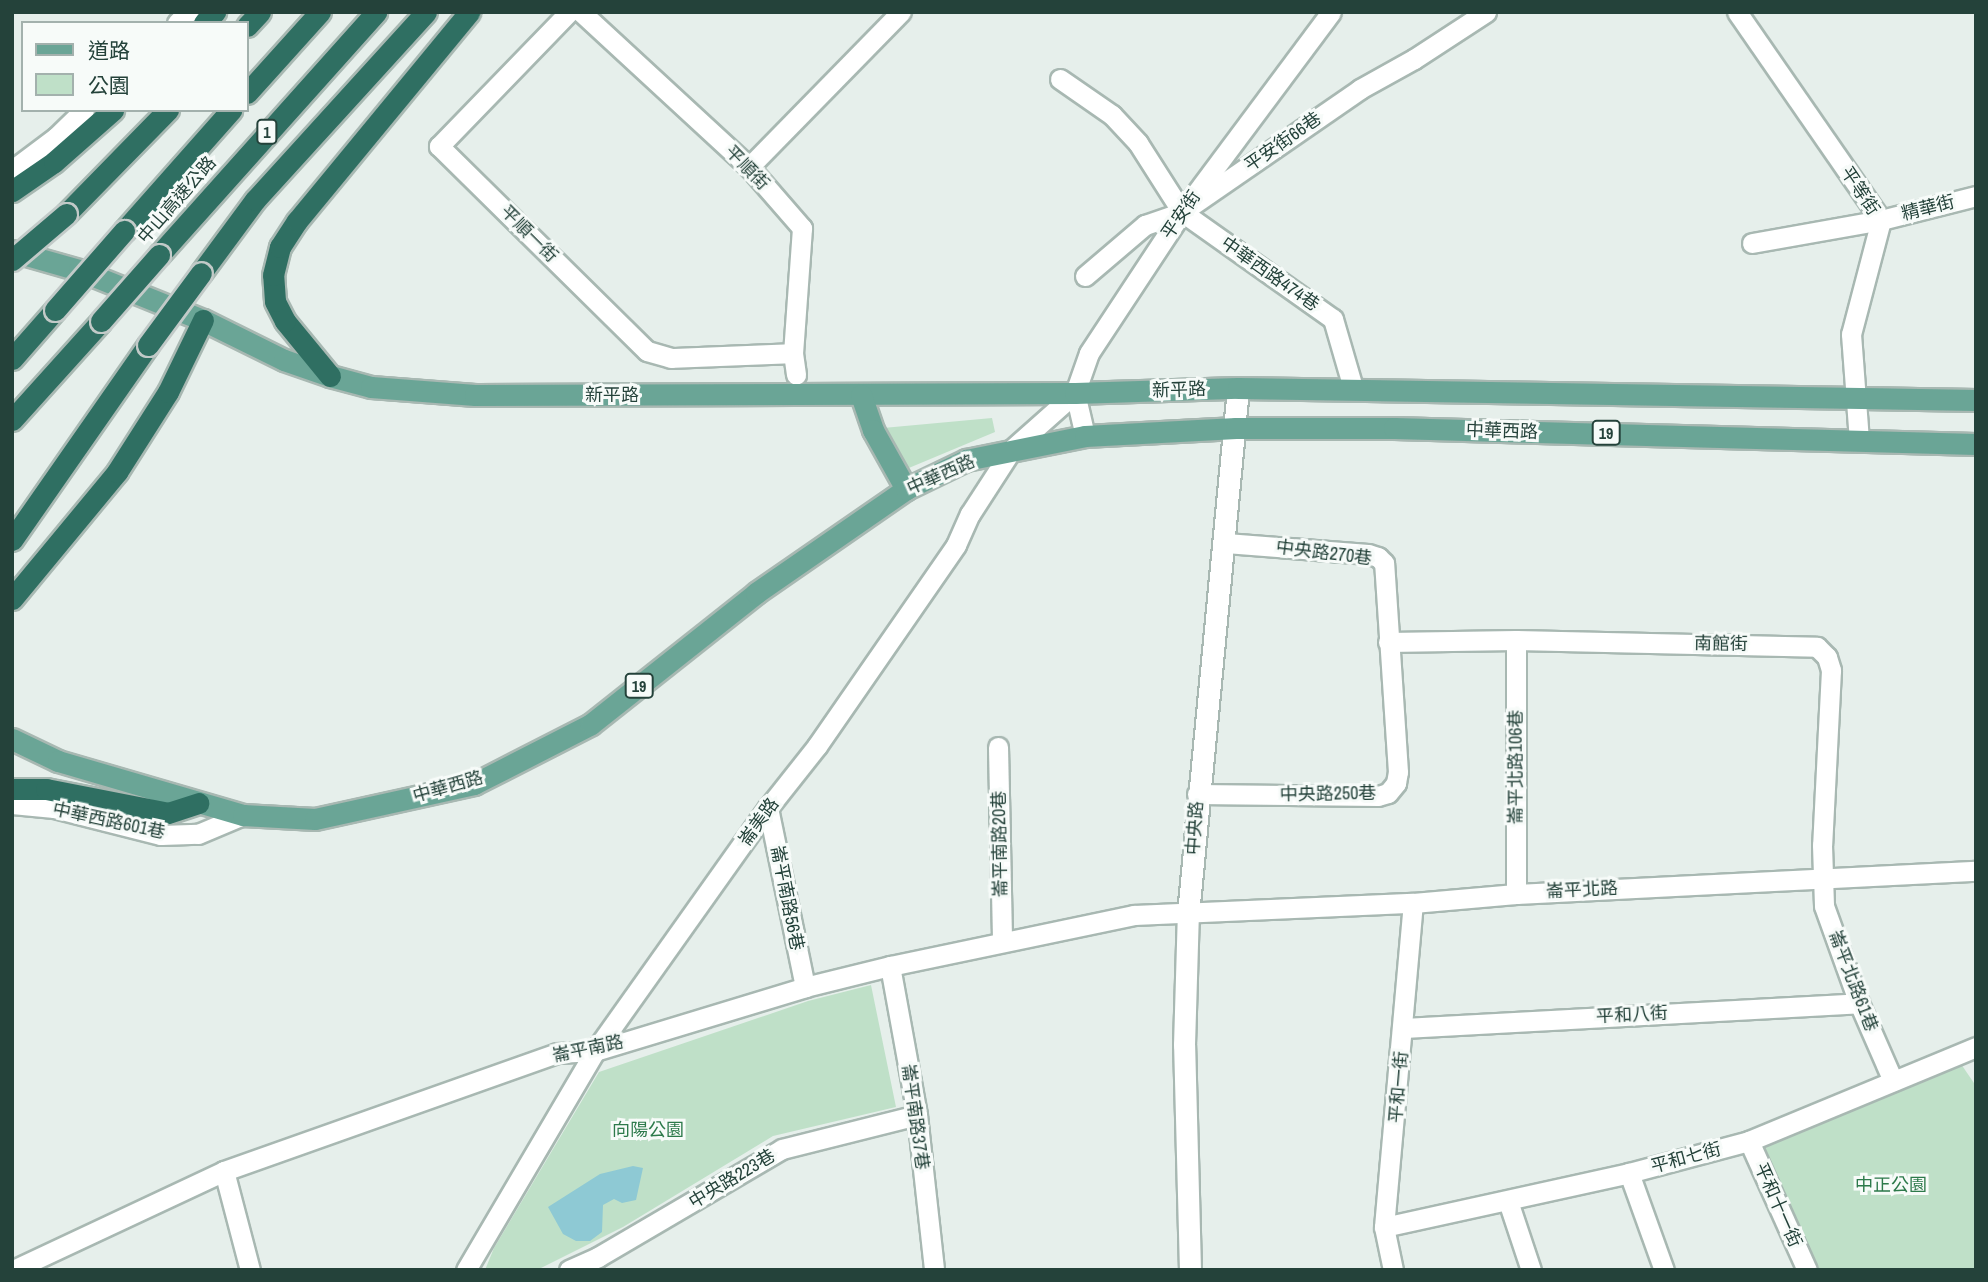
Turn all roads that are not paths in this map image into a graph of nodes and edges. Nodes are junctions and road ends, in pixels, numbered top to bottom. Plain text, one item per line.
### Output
1 (260, 12) edge
2 (320, 12) edge
3 (376, 12) edge
4 (426, 12) edge
5 (469, 12) edge
6 (569, 12) edge
7 (581, 12) edge
8 (901, 12) edge
9 (1331, 12) edge
10 (1486, 12) edge
11 (1737, 12) edge
12 (248, 25) edge
13 (1060, 79) dead end
14 (248, 92) edge
15 (82, 112) edge
16 (111, 112) edge
17 (166, 112) edge
18 (229, 112) edge
19 (749, 167) junction
20 (12, 170) edge
21 (12, 191) edge
22 (1976, 197) edge
23 (1182, 212) junction
24 (1881, 220) junction
25 (1752, 243) dead end
26 (12, 251) edge
27 (12, 260) edge
28 (1085, 276) dead end
29 (202, 320) junction
30 (793, 353) junction
31 (12, 359) edge
32 (796, 374) dead end
33 (330, 376) junction
34 (1238, 388) junction
35 (1353, 388) junction
36 (1075, 393) junction
37 (862, 395) junction
38 (1856, 397) junction
39 (1976, 400) edge
40 (12, 419) edge
41 (1236, 428) junction
42 (1085, 436) junction
43 (1860, 440) junction
44 (1976, 444) edge
45 (1012, 449) junction
46 (906, 489) junction
47 (12, 540) edge
48 (1225, 543) junction
49 (12, 599) edge
50 (1516, 640) junction
51 (1388, 642) junction
52 (12, 739) edge
53 (998, 747) dead end
54 (12, 789) edge
55 (1197, 794) junction
56 (12, 803) edge
57 (198, 803) junction
58 (768, 808) junction
59 (243, 815) junction
60 (1976, 871) edge
61 (1821, 878) junction
62 (1516, 894) junction
63 (1413, 903) junction
64 (1188, 914) junction
65 (1002, 942) junction
66 (890, 966) junction
67 (805, 987) junction
68 (1860, 1003) junction
69 (1404, 1028) junction
70 (595, 1051) junction
71 (1973, 1053) edge
72 (1893, 1081) junction
73 (917, 1115) junction
74 (1749, 1141) junction
75 (224, 1171) junction
76 (1629, 1173) junction
77 (1508, 1201) junction
78 (1384, 1227) junction
79 (21, 1268) edge
80 (250, 1270) edge
81 (466, 1270) edge
82 (569, 1270) edge
83 (934, 1270) edge
84 (1190, 1270) edge
85 (1393, 1270) edge
86 (1531, 1270) edge
87 (1664, 1270) edge
88 (1807, 1270) edge

1 - 12 highway
2 - 14 highway
3 - 40 highway, 中山高速公路 / 1, bridge
4 - 47 highway, bridge
5 - 33 highway
6 - 30 street, 平順一街
7 - 19 street, 平順街
8 - 19 street
9 - 23 street, 平安街
10 - 23 street, 平安街66巷
11 - 24 street, 平等街
13 - 23 street
15 - 20 street
16 - 21 highway
17 - 27 highway, bridge
18 - 31 highway, 中山高速公路 / 1, bridge
19 - 30 street, 平順街
22 - 24 street, 精華街
23 - 28 street, 平安街66巷
23 - 35 street, 中華西路474巷
23 - 36 street, 平安街
24 - 25 street, 精華街
24 - 38 street, 平等街
26 - 29 main road, 新平路
29 - 33 main road, 新平路
29 - 49 highway
30 - 32 street, 平順街
33 - 37 main road, 新平路
34 - 35 main road
34 - 36 main road, 新平路
34 - 41 street, 中央路
35 - 38 main road
36 - 37 main road, 新平路
36 - 42 street
36 - 45 street, 崙美路
37 - 46 main road
38 - 39 main road
38 - 43 street, 平等街
41 - 42 main road, 中華西路 / 19
41 - 43 main road, 中華西路 / 19
41 - 48 street, 中央路
42 - 45 main road, 中華西路 / 19
43 - 44 main road, 中華西路 / 19
45 - 46 main road, 中華西路 / 19
45 - 58 street, 崙美路
46 - 59 main road, 中華西路 / 19
48 - 51 street, 中央路270巷
48 - 55 street, 中央路
50 - 51 street, 南館街
50 - 61 street, 南館街
50 - 62 street, 崙平北路106巷
51 - 55 street, 中央路250巷
52 - 57 main road, 中華西路 / 19
53 - 65 street, 崙平南路20巷
54 - 57 highway
55 - 64 street, 中央路
56 - 59 street, 中華西路601巷
57 - 59 main road, 中華西路 / 19
58 - 67 street, 崙平南路56巷
58 - 70 street, 崙美路
60 - 61 street, 崙平北路
61 - 62 street, 崙平北路
61 - 68 street, 崙平北路61巷
62 - 63 street, 崙平北路
63 - 64 street, 崙平北路
63 - 69 street, 平和一街
64 - 65 street, 崙平南路
64 - 84 street, 中央路
65 - 66 street, 崙平南路
66 - 67 street, 崙平南路
66 - 73 street, 崙平南路37巷
67 - 70 street, 崙平南路
68 - 69 street, 平和八街
68 - 72 street, 崙平北路61巷
69 - 78 street, 平和一街
70 - 75 street, 崙平南路
70 - 81 street, 崙美路
71 - 72 street, 平和七街
72 - 74 street, 平和七街
73 - 82 street, 中央路223巷
73 - 83 street, 崙平南路37巷
74 - 76 street, 平和七街
74 - 88 street, 平和十一街
75 - 79 street, 崙平南路
75 - 80 street
76 - 77 street, 平和七街
76 - 87 street
77 - 78 street, 平和七街
77 - 86 street
78 - 85 street, 平和一街

